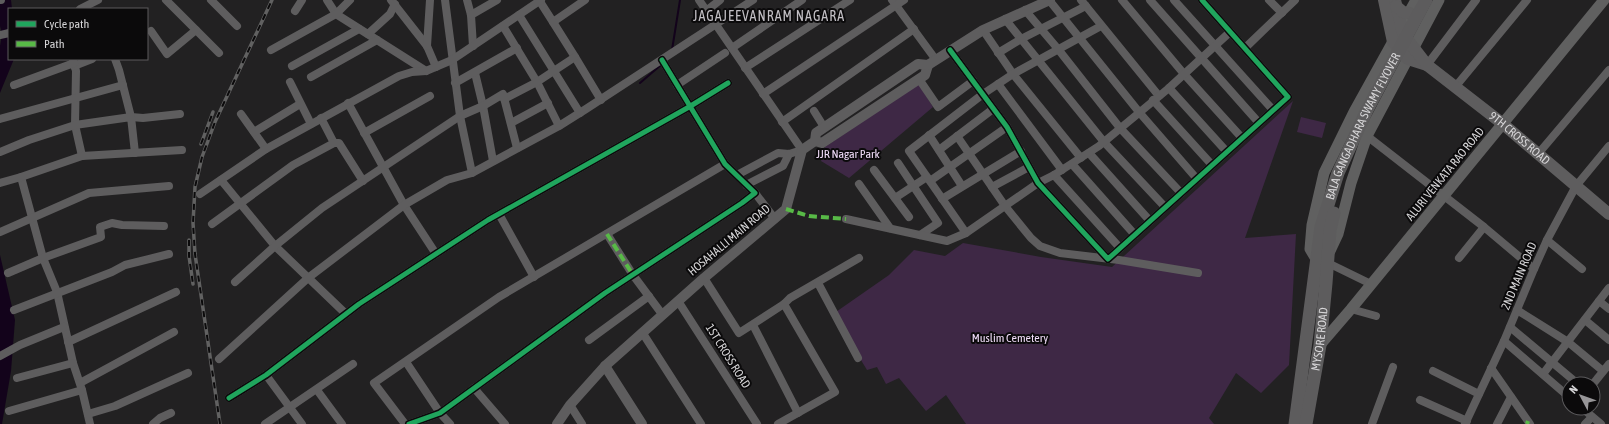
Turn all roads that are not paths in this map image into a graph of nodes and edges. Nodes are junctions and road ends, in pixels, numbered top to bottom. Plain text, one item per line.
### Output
1 (166, 0) edge
2 (210, 0) edge
3 (302, 0) edge
4 (327, 0) edge
5 (350, 0) edge
6 (430, 0) edge
7 (445, 0) edge
8 (467, 0) edge
9 (540, 0) edge
10 (585, 0) edge
11 (699, 0) edge
12 (720, 0) edge
13 (753, 0) edge
14 (802, 0) edge
15 (850, 0) edge
16 (904, 0) edge
17 (1049, 0) edge
18 (1122, 0) edge
19 (1150, 0) edge
20 (1174, 0) edge
21 (1202, 0) edge
22 (1269, 0) edge
23 (1295, 0) edge
24 (1384, 0) edge
25 (1416, 0) edge
26 (1426, 0) edge
27 (1433, 0) edge
28 (1439, 0) edge
29 (1476, 0) edge
30 (1527, 0) edge
31 (1604, 0) edge
32 (492, 1) edge
33 (393, 2) edge
34 (894, 3) edge
35 (1083, 3) edge
36 (1395, 3) edge
37 (95, 4) edge
38 (83, 8) edge
39 (1025, 10) junction
40 (295, 11) dead end
41 (706, 11) junction
42 (1282, 13) junction
43 (1409, 13) junction
44 (336, 14) junction
45 (470, 15) junction
46 (519, 15) junction
47 (1063, 18) junction
48 (1005, 19) junction
49 (553, 22) junction
50 (715, 25) junction
51 (237, 26) dead end
52 (503, 26) junction
53 (1101, 26) junction
54 (1401, 28) junction
55 (359, 29) junction
56 (914, 29) junction
57 (1040, 29) junction
58 (151, 30) dead end
59 (196, 30) junction
60 (983, 30) junction
61 (1230, 32) junction
62 (368, 34) junction
63 (1080, 37) junction
64 (1021, 39) junction
65 (377, 40) junction
66 (1393, 42) junction
67 (1216, 45) junction
68 (427, 46) junction
69 (473, 46) junction
70 (517, 48) junction
71 (1245, 48) junction
72 (1414, 48) junction
73 (1058, 49) junction
74 (271, 50) dead end
75 (728, 50) junction
76 (950, 50) junction
77 (998, 52) junction
78 (219, 53) dead end
79 (575, 57) junction
80 (1202, 58) junction
81 (667, 59) junction
82 (88, 60) edge
83 (115, 60) edge
84 (452, 60) junction
85 (1038, 60) junction
86 (1408, 60) junction
87 (74, 63) edge
88 (932, 63) junction
89 (1427, 65) junction
90 (292, 66) dead end
91 (436, 67) junction
92 (745, 68) junction
93 (912, 68) junction
94 (1609, 70) edge
95 (426, 71) junction
96 (554, 71) junction
97 (474, 73) junction
98 (1013, 74) junction
99 (1184, 74) junction
100 (311, 77) dead end
101 (919, 79) junction
102 (973, 81) junction
103 (290, 82) dead end
104 (537, 82) junction
105 (455, 83) junction
106 (728, 83) dead end
107 (998, 84) junction
108 (14, 85) dead end
109 (123, 85) junction
110 (677, 85) junction
111 (1456, 86) junction
112 (1169, 88) junction
113 (763, 94) junction
114 (983, 94) junction
115 (430, 96) dead end
116 (76, 98) junction
117 (1156, 98) junction
118 (504, 99) junction
119 (601, 100) junction
120 (348, 103) junction
121 (548, 103) junction
122 (300, 104) junction
123 (483, 106) junction
124 (689, 107) junction
125 (993, 109) junction
126 (1273, 110) junction
127 (814, 111) dead end
128 (1139, 112) junction
129 (580, 113) junction
130 (180, 114) dead end
131 (241, 114) dead end
132 (460, 116) junction
133 (131, 117) junction
134 (322, 118) junction
135 (0, 119) edge
136 (782, 122) junction
137 (511, 123) junction
138 (1259, 123) junction
139 (310, 124) junction
140 (1503, 124) junction
141 (75, 125) junction
142 (560, 126) junction
143 (824, 127) junction
144 (1007, 127) junction
145 (1120, 128) junction
146 (254, 132) junction
147 (364, 133) junction
148 (929, 135) junction
149 (957, 136) junction
150 (1366, 136) junction
151 (1242, 138) junction
152 (815, 141) junction
153 (1104, 142) junction
154 (334, 143) junction
155 (1609, 146) edge
156 (518, 148) junction
157 (266, 149) junction
158 (182, 150) dead end
159 (802, 150) junction
160 (939, 150) junction
161 (1021, 151) junction
162 (0, 152) edge
163 (1227, 152) junction
164 (135, 153) junction
165 (1089, 153) junction
166 (789, 154) junction
167 (969, 154) junction
168 (1538, 154) junction
169 (82, 156) junction
170 (1081, 158) junction
171 (493, 161) junction
172 (898, 163) dead end
173 (725, 164) junction
174 (1072, 164) junction
175 (1212, 165) junction
176 (383, 167) junction
177 (950, 167) junction
178 (1029, 167) junction
179 (874, 170) dead end
180 (1062, 170) junction
181 (472, 173) junction
182 (982, 174) junction
183 (737, 175) junction
184 (1054, 175) junction
185 (21, 178) junction
186 (928, 179) junction
187 (1196, 179) junction
188 (221, 180) junction
189 (363, 180) junction
190 (0, 183) edge
191 (1038, 183) junction
192 (859, 184) dead end
193 (746, 185) junction
194 (169, 186) dead end
195 (913, 186) junction
196 (962, 186) junction
197 (1576, 186) junction
198 (992, 187) junction
199 (755, 193) junction
200 (1181, 193) junction
201 (200, 194) dead end
202 (1443, 196) junction
203 (895, 198) junction
204 (942, 199) junction
205 (240, 203) junction
206 (404, 205) junction
207 (1005, 206) junction
208 (1166, 207) junction
209 (499, 214) junction
210 (1609, 214) edge
211 (909, 217) dead end
212 (32, 218) junction
213 (775, 219) junction
214 (846, 219) dead end
215 (1150, 221) junction
216 (212, 224) dead end
217 (164, 226) dead end
218 (1484, 227) junction
219 (890, 228) junction
220 (1325, 229) junction
221 (0, 232) edge
222 (966, 233) junction
223 (607, 234) junction
224 (920, 235) junction
225 (1135, 235) junction
226 (1547, 240) junction
227 (275, 246) junction
228 (1120, 248) junction
229 (169, 254) dead end
230 (436, 254) junction
231 (43, 258) junction
232 (859, 258) dead end
233 (1459, 258) dead end
234 (1108, 259) junction
235 (1324, 259) junction
236 (1534, 269) junction
237 (1582, 269) dead end
238 (8, 273) dead end
239 (1198, 273) dead end
240 (633, 275) junction
241 (534, 277) junction
242 (308, 278) junction
243 (704, 278) junction
244 (235, 282) dead end
245 (818, 283) junction
246 (1371, 284) junction
247 (1609, 288) edge
248 (57, 292) junction
249 (176, 292) dead end
250 (648, 296) junction
251 (678, 301) junction
252 (1599, 301) junction
253 (784, 304) junction
254 (1352, 309) junction
255 (1609, 309) edge
256 (14, 310) dead end
257 (1517, 310) junction
258 (346, 314) junction
259 (662, 314) junction
260 (1376, 316) dead end
261 (1585, 320) junction
262 (752, 325) junction
263 (64, 327) junction
264 (1510, 327) junction
265 (174, 332) dead end
266 (642, 332) junction
267 (589, 340) dead end
268 (1609, 340) edge
269 (1504, 341) junction
270 (68, 342) junction
271 (1568, 342) junction
272 (1320, 345) junction
273 (0, 356) edge
274 (858, 358) dead end
275 (219, 359) dead end
276 (406, 362) junction
277 (1552, 362) junction
278 (73, 364) junction
279 (353, 364) dead end
280 (1609, 364) edge
281 (605, 366) junction
282 (1393, 367) dead end
283 (1491, 368) junction
284 (1433, 371) dead end
285 (1603, 371) junction
286 (188, 373) dead end
287 (1543, 374) junction
288 (266, 375) junction
289 (1569, 376) edge
290 (1599, 376) edge
291 (17, 378) dead end
292 (81, 386) junction
293 (474, 388) junction
294 (317, 390) junction
295 (1561, 390) edge
296 (1479, 394) junction
297 (1511, 397) junction
298 (229, 398) dead end
299 (1420, 400) dead end
300 (570, 406) junction
301 (289, 408) junction
302 (9, 411) dead end
303 (171, 413) dead end
304 (440, 413) junction
305 (798, 413) junction
306 (88, 414) junction
307 (1592, 416) joint
308 (1466, 422) edge
309 (1528, 423) edge
310 (90, 424) edge
311 (153, 424) edge
312 (265, 424) edge
313 (302, 424) edge
314 (342, 424) edge
315 (405, 424) edge
316 (409, 424) edge
317 (450, 424) edge
318 (505, 424) edge
319 (557, 424) edge
320 (582, 424) edge
321 (642, 424) edge
322 (701, 424) edge
323 (757, 424) edge
324 (778, 424) edge
325 (1295, 424) edge
326 (1306, 424) edge
327 (1372, 424) edge
328 (1497, 424) edge
329 (1585, 424) edge
330 (1601, 424) edge

1 - 59 street
2 - 51 street
3 - 40 street
4 - 44 street
5 - 44 street
6 - 68 street
7 - 84 street
8 - 45 street
9 - 46 street
9 - 49 street
10 - 49 street
11 - 41 street
12 - 41 street
13 - 50 street
14 - 75 street
15 - 92 street
16 - 34 street
17 - 39 street
17 - 47 street
18 - 99 street
19 - 80 street
20 - 67 street
21 - 61 street
22 - 42 street
23 - 42 street
24 - 66 main road
25 - 43 main road
26 - 220 highway, BALA GANGADHARA SWAMY FLYOVER
27 - 220 highway
28 - 72 main road
29 - 89 street
30 - 111 street
31 - 140 main road, ALURI VENKATA RAO ROAD
32 - 45 street
33 - 62 street
33 - 68 street
34 - 56 street
34 - 113 street
35 - 47 street
35 - 53 street
36 - 43 main road
36 - 54 main road
37 - 38 street
39 - 48 street
39 - 57 street
41 - 50 street
42 - 71 street
43 - 54 main road
44 - 55 street
44 - 74 street
45 - 69 street
46 - 52 street
46 - 96 street
47 - 57 street
47 - 63 street
48 - 60 street
48 - 64 street
49 - 79 street
50 - 75 street
50 - 81 street
52 - 69 street
52 - 70 street
53 - 63 street
53 - 117 street
54 - 66 main road
54 - 72 main road
55 - 62 street
55 - 90 street
56 - 88 street
56 - 136 street
57 - 64 street
57 - 73 street
58 - 59 street
59 - 78 street
60 - 76 street
60 - 77 street
61 - 67 street
61 - 71 street
62 - 65 street
63 - 73 street
63 - 128 street
64 - 77 street
64 - 85 street
65 - 95 street
65 - 100 street
66 - 86 main road
66 - 235 main road
67 - 80 street
67 - 126 street
68 - 91 street
69 - 84 street
70 - 97 street
70 - 104 street
71 - 126 street
72 - 86 main road
72 - 89 main road
73 - 85 street
73 - 145 street
75 - 92 street
75 - 110 street
76 - 88 street
76 - 102 street
77 - 98 street
79 - 96 street
79 - 119 street
80 - 99 street
80 - 138 street
81 - 110 street
81 - 119 street
82 - 87 street
83 - 109 street
84 - 91 street
84 - 105 street
85 - 98 street
85 - 153 street
86 - 89 main road
86 - 150 main road
87 - 108 street
87 - 116 street
88 - 93 street
88 - 101 street
89 - 111 main road, 9TH CROSS ROAD
91 - 95 street
92 - 113 street
93 - 101 street
93 - 143 street
94 - 168 street
95 - 120 street
96 - 104 street
96 - 129 street
97 - 105 street
97 - 123 street
98 - 107 street
98 - 170 street
99 - 112 street
99 - 151 street
101 - 102 street
101 - 152 street
102 - 114 street
103 - 122 street
104 - 118 street
104 - 121 street
105 - 132 street
106 - 124 street
107 - 114 street
107 - 180 street
109 - 116 street
109 - 133 street
110 - 124 street
111 - 140 main road, 9TH CROSS ROAD
112 - 117 street
112 - 163 street
113 - 136 street
114 - 125 street
114 - 148 street
115 - 147 street
116 - 135 street
116 - 141 street
117 - 128 street
117 - 175 street
118 - 123 street
118 - 137 street
119 - 129 street
120 - 134 street
120 - 147 street
121 - 137 street
121 - 142 street
122 - 139 street
122 - 146 street
123 - 132 street
123 - 171 street
124 - 173 street
124 - 209 street
125 - 144 street
125 - 149 street
126 - 138 street
127 - 143 street
128 - 145 street
128 - 187 street
129 - 142 street
130 - 133 street
131 - 146 street
132 - 176 street
132 - 181 street
133 - 141 street
133 - 164 street
134 - 139 street
134 - 154 street
136 - 159 street
137 - 156 street
138 - 151 street
139 - 157 street
140 - 168 main road, 9TH CROSS ROAD
140 - 202 main road, ALURI VENKATA RAO ROAD
141 - 162 street
141 - 169 street
142 - 156 street
143 - 152 street
144 - 161 street
144 - 167 street
145 - 153 street
145 - 200 street
146 - 157 street
147 - 176 street
148 - 160 street
148 - 186 street
149 - 160 street
149 - 167 street
150 - 202 street
150 - 235 main road
151 - 163 street
152 - 159 street
153 - 165 street
153 - 208 street
154 - 189 street
154 - 205 street
155 - 197 street, 2ND MAIN ROAD
156 - 171 street
157 - 188 street
158 - 164 street
159 - 166 street
159 - 213 street, HOSAHALLI MAIN ROAD
160 - 177 street
161 - 178 street
161 - 182 street
163 - 175 street
164 - 169 street
165 - 170 street
165 - 215 street
166 - 183 street
166 - 193 street
167 - 177 street
167 - 182 street
168 - 197 main road, 9TH CROSS ROAD
169 - 185 street
170 - 174 street
171 - 181 street
172 - 195 street
173 - 183 street
173 - 223 street
174 - 180 street
174 - 225 street
175 - 187 street
176 - 189 street
176 - 206 street
177 - 186 street
177 - 196 street
178 - 191 street
178 - 198 street
179 - 203 street
180 - 184 street
181 - 206 street
182 - 196 street
182 - 198 street
183 - 193 street
184 - 191 street
184 - 228 street
185 - 190 street
185 - 212 street
186 - 195 street
186 - 204 street
187 - 200 street
188 - 201 street
188 - 205 street
189 - 227 street
191 - 207 street
191 - 234 street
192 - 219 street
193 - 199 street
194 - 212 street
195 - 203 street
195 - 224 street
196 - 204 street
197 - 210 main road, 9TH CROSS ROAD
197 - 226 street, 2ND MAIN ROAD
198 - 207 street
199 - 213 street
199 - 240 street
200 - 208 street
202 - 218 street
202 - 246 main road, ALURI VENKATA RAO ROAD
203 - 211 street
204 - 222 street
205 - 216 street
205 - 227 street
206 - 230 street
206 - 242 street
207 - 222 street
207 - 234 street
208 - 215 street
209 - 230 street
209 - 241 street
212 - 221 street
212 - 231 street
213 - 243 street, HOSAHALLI MAIN ROAD
214 - 219 street
215 - 225 street
217 - 231 street
218 - 233 street
218 - 236 street
219 - 224 street
220 - 235 highway, BALA GANGADHARA SWAMY FLYOVER
222 - 224 street
223 - 240 street
223 - 241 street
225 - 228 street
226 - 236 street, 2ND MAIN ROAD
226 - 237 street
227 - 242 street
227 - 244 street
228 - 234 street
229 - 248 street
230 - 258 street
231 - 238 street
231 - 248 street
232 - 245 street
234 - 239 street
235 - 246 street
235 - 272 highway, MYSORE ROAD
235 - 325 highway, MYSORE ROAD
236 - 257 street, 2ND MAIN ROAD
240 - 250 street
240 - 293 street
241 - 276 street
242 - 258 street
242 - 275 street
243 - 251 street, HOSAHALLI MAIN ROAD
243 - 262 street
245 - 253 street
245 - 274 street
246 - 254 main road, ALURI VENKATA RAO ROAD
247 - 252 street
248 - 256 street
248 - 263 street
249 - 270 street
250 - 259 street
250 - 267 street
251 - 259 street, HOSAHALLI MAIN ROAD
251 - 323 street, 1ST CROSS ROAD
252 - 255 street
252 - 261 street
253 - 262 street
253 - 305 street
254 - 260 street
254 - 272 main road, ALURI VENKATA RAO ROAD
257 - 264 street, 2ND MAIN ROAD
257 - 271 street
258 - 288 street
259 - 266 street, HOSAHALLI MAIN ROAD
261 - 268 street
261 - 271 street
262 - 305 street
263 - 270 street
263 - 273 street
264 - 269 street, 2ND MAIN ROAD
264 - 277 street
265 - 292 street
266 - 281 street, HOSAHALLI MAIN ROAD
266 - 322 street
269 - 283 street, 2ND MAIN ROAD
269 - 287 street
270 - 278 street
271 - 277 street
271 - 285 street
272 - 326 highway, MYSORE ROAD
276 - 304 street
276 - 315 street
277 - 287 street
277 - 289 street
278 - 291 street
278 - 292 street
279 - 294 street
280 - 285 street
281 - 300 street, HOSAHALLI MAIN ROAD
281 - 321 street
282 - 327 street
283 - 296 street, 2ND MAIN ROAD
283 - 297 street
284 - 296 street
285 - 290 street
286 - 306 street
287 - 295 street
288 - 298 street
288 - 301 street
292 - 302 street
292 - 306 street
293 - 304 street
293 - 318 street
294 - 301 street
294 - 314 street
296 - 308 street, 2ND MAIN ROAD
297 - 309 street
297 - 328 street
299 - 308 street
300 - 319 street, HOSAHALLI MAIN ROAD
300 - 320 street
301 - 312 street
301 - 313 street
303 - 311 street
304 - 316 street
304 - 317 street
305 - 324 street
306 - 310 street
307 - 329 street
307 - 330 street

